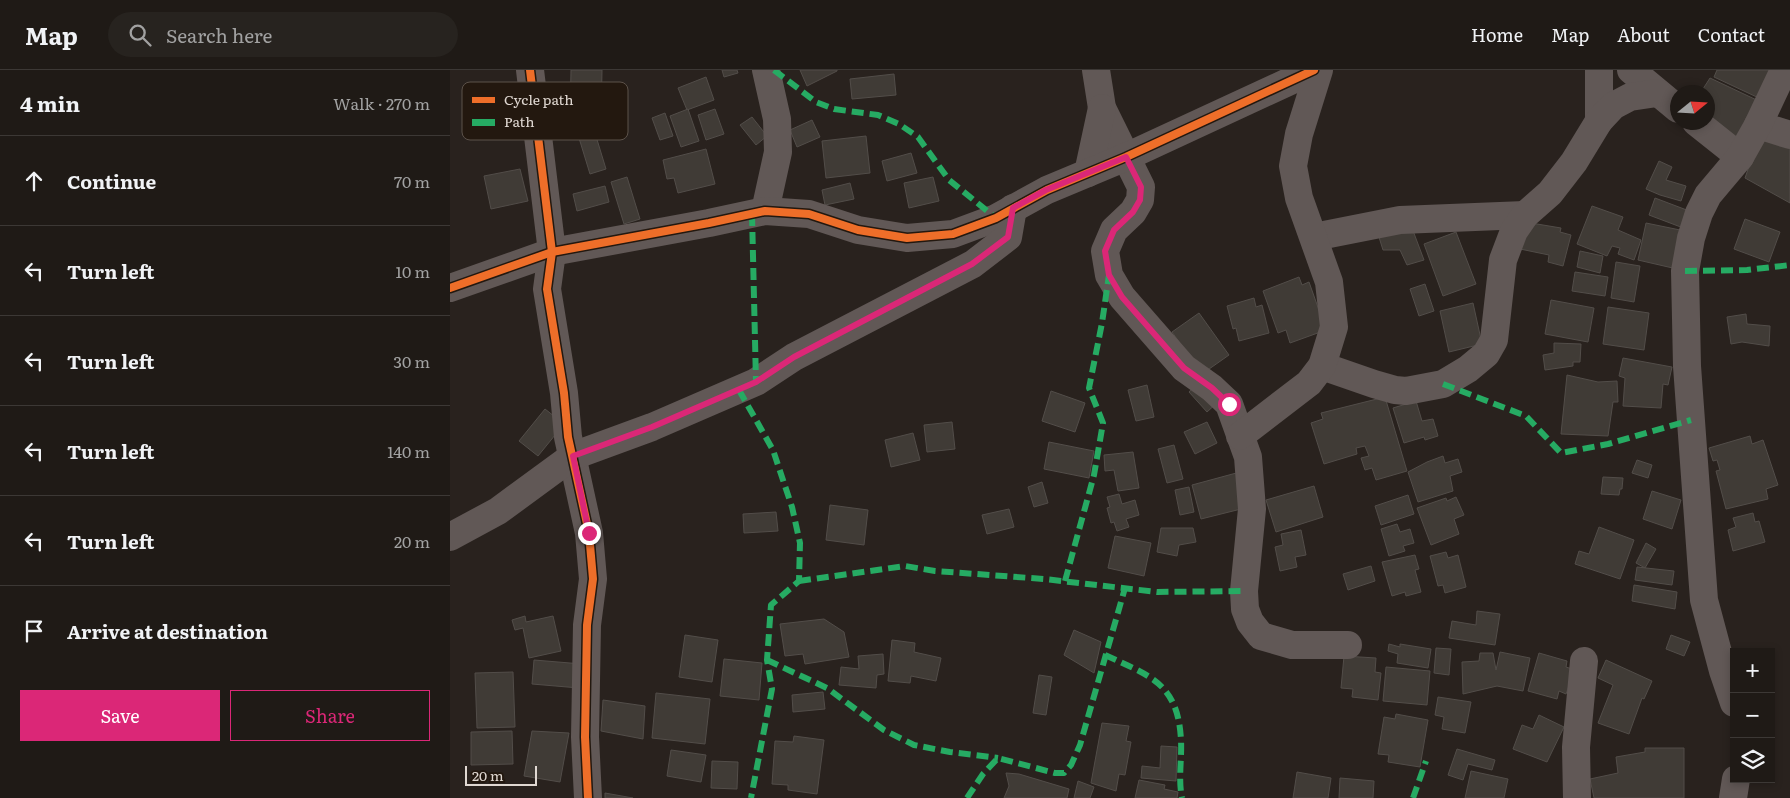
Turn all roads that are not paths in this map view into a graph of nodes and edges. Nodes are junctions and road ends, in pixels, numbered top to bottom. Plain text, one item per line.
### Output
1 (766, 70) edge
2 (1096, 70) edge
3 (1314, 70) edge
4 (1319, 70) edge
5 (1599, 70) edge
6 (1631, 70) edge
7 (1784, 70) edge
8 (1667, 101) edge
9 (1102, 108) junction
10 (1599, 121) junction
11 (1758, 125) junction
12 (1706, 130) edge
13 (1790, 135) edge
14 (538, 140) edge
15 (1740, 156) junction
16 (1126, 157) junction
17 (1088, 173) junction
18 (1013, 208) junction
19 (764, 211) junction
20 (1525, 215) junction
21 (1314, 237) junction
22 (552, 252) junction
23 (450, 288) edge
24 (1322, 366) junction
25 (1240, 436) junction
26 (573, 456) junction
27 (450, 537) edge
28 (1348, 645) dead end
29 (1584, 661) dead end
30 (1731, 693) edge
31 (1735, 783) edge
32 (588, 798) edge
33 (1577, 798) edge
34 (1733, 798) edge

1 - 19 street
2 - 9 street
3 - 16 street
4 - 21 street
5 - 10 street
6 - 8 street
7 - 11 street
8 - 10 street
9 - 16 street
9 - 17 street
10 - 20 street
11 - 13 street
11 - 15 street
12 - 15 street
14 - 22 street
15 - 30 street
16 - 17 street
16 - 25 street
17 - 18 street
18 - 19 street
18 - 26 street
19 - 22 street
20 - 21 street
20 - 24 street
21 - 24 street
22 - 23 street
22 - 26 street
24 - 25 street
25 - 28 street
26 - 27 street
26 - 32 street
29 - 33 street
31 - 34 street

